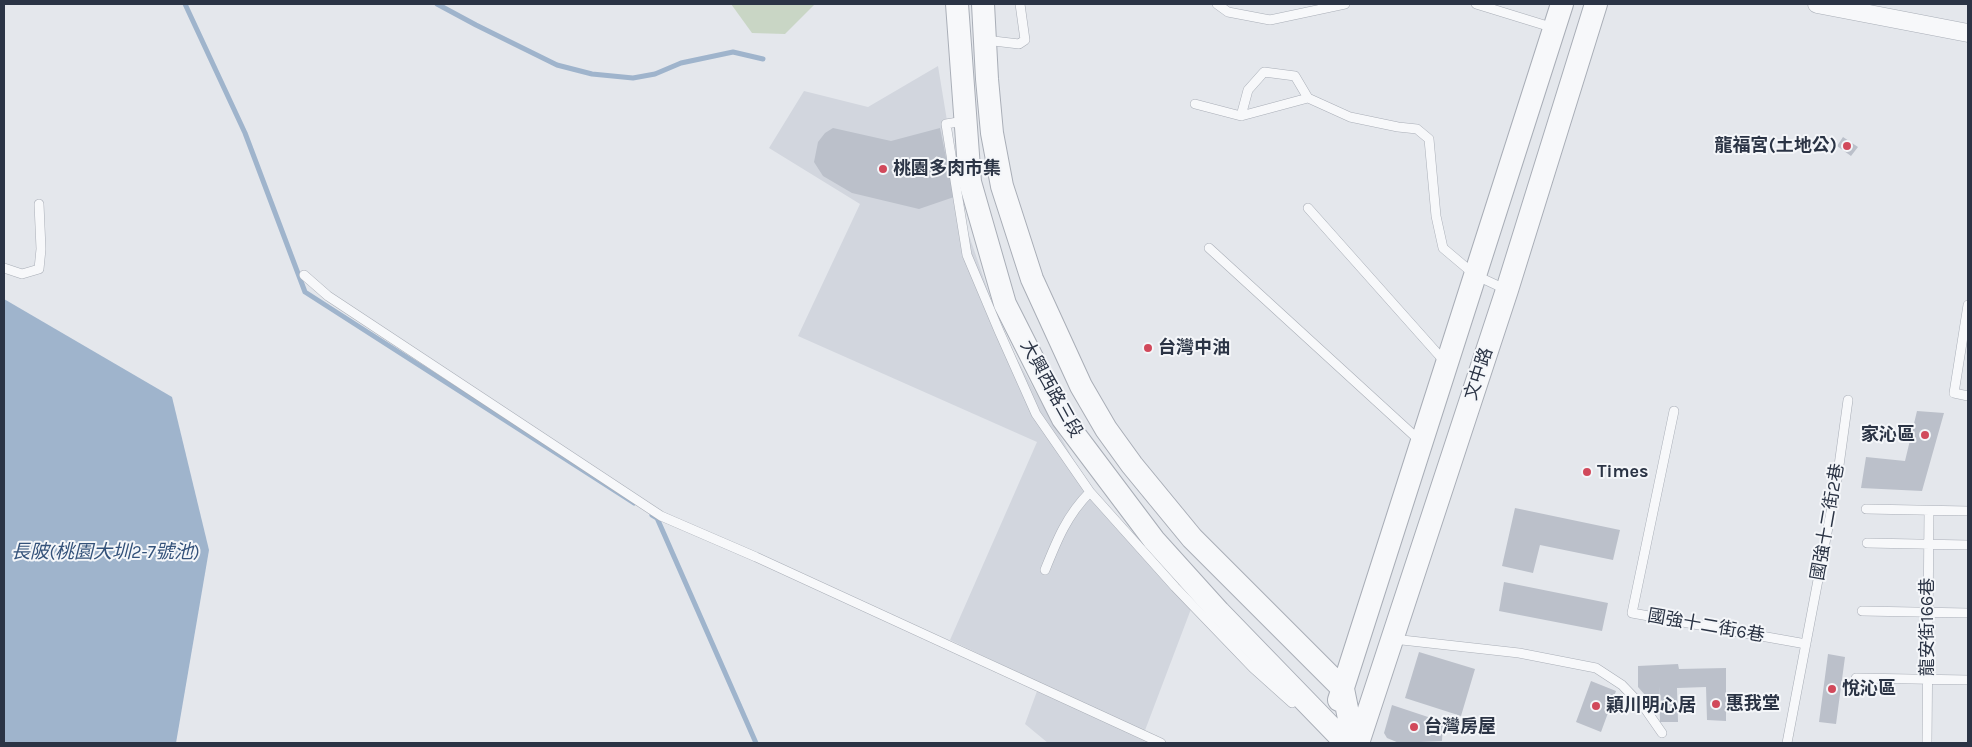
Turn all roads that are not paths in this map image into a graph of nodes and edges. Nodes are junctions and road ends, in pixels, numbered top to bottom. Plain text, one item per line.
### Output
1 (948, 4) edge
2 (957, 4) edge
3 (985, 4) edge
4 (1020, 4) edge
5 (1217, 4) edge
6 (1345, 4) edge
7 (1562, 4) edge
8 (1596, 4) edge
9 (1817, 4) edge
10 (1482, 5) edge
11 (1554, 28) junction
12 (1968, 33) edge
13 (981, 48) junction
14 (966, 79) junction
15 (1308, 98) junction
16 (1194, 104) dead end
17 (1241, 116) junction
18 (964, 122) junction
19 (39, 204) dead end
20 (1308, 208) dead end
21 (1209, 248) dead end
22 (4, 268) edge
23 (304, 274) dead end
24 (1475, 275) junction
25 (1507, 290) junction
26 (1968, 305) edge
27 (1447, 364) junction
28 (1968, 396) edge
29 (1848, 400) dead end
30 (1674, 411) dead end
31 (1422, 442) junction
32 (1090, 492) junction
33 (1866, 509) dead end
34 (1929, 511) junction
35 (1968, 511) edge
36 (1867, 543) dead end
37 (1929, 544) junction
38 (1968, 544) edge
39 (1045, 570) dead end
40 (1862, 611) dead end
41 (1928, 612) junction
42 (1968, 613) edge
43 (1392, 639) junction
44 (1806, 644) junction
45 (1856, 678) dead end
46 (1928, 679) junction
47 (1968, 680) edge
48 (1343, 689) junction
49 (1310, 704) junction
50 (1662, 733) dead end
51 (1327, 735) edge
52 (1161, 743) edge
53 (1346, 743) edge
54 (1354, 743) edge
55 (1358, 743) edge
56 (1787, 743) edge
57 (1927, 743) edge

1 - 14 lane
2 - 14 street, 大興西路三段
3 - 13 street, 大興西路三段
4 - 13 lane
5 - 6 lane
7 - 11 street, 文中路
8 - 25 street, 文中路
9 - 12 street
10 - 11 lane
11 - 24 street, 文中路
13 - 48 street, 大興西路三段
14 - 18 street, 大興西路三段
15 - 17 lane
15 - 17 lane
15 - 24 lane
16 - 17 lane
18 - 32 lane
18 - 49 street, 大興西路三段
19 - 22 lane
20 - 27 lane
21 - 31 lane
23 - 52 lane
24 - 25 lane
24 - 27 street, 文中路
25 - 43 street, 文中路
26 - 28 lane
27 - 31 street, 文中路
29 - 44 lane, 國強十二街2巷
30 - 44 lane, 國強十二街6巷
31 - 48 street, 文中路
32 - 39 lane
32 - 49 lane
33 - 34 lane
34 - 35 lane
34 - 37 lane, 龍安街166巷
36 - 37 lane
37 - 38 lane
37 - 41 lane, 龍安街166巷
40 - 41 lane
41 - 42 lane
41 - 46 lane, 龍安街166巷
43 - 50 lane
43 - 55 street, 文中路
44 - 56 lane, 國強十二街2巷
45 - 46 lane
46 - 47 lane
46 - 57 lane, 龍安街166巷
48 - 51 street, 文中路
48 - 54 street
49 - 51 street, 大興西路三段
51 - 53 street, 大興西路三段

